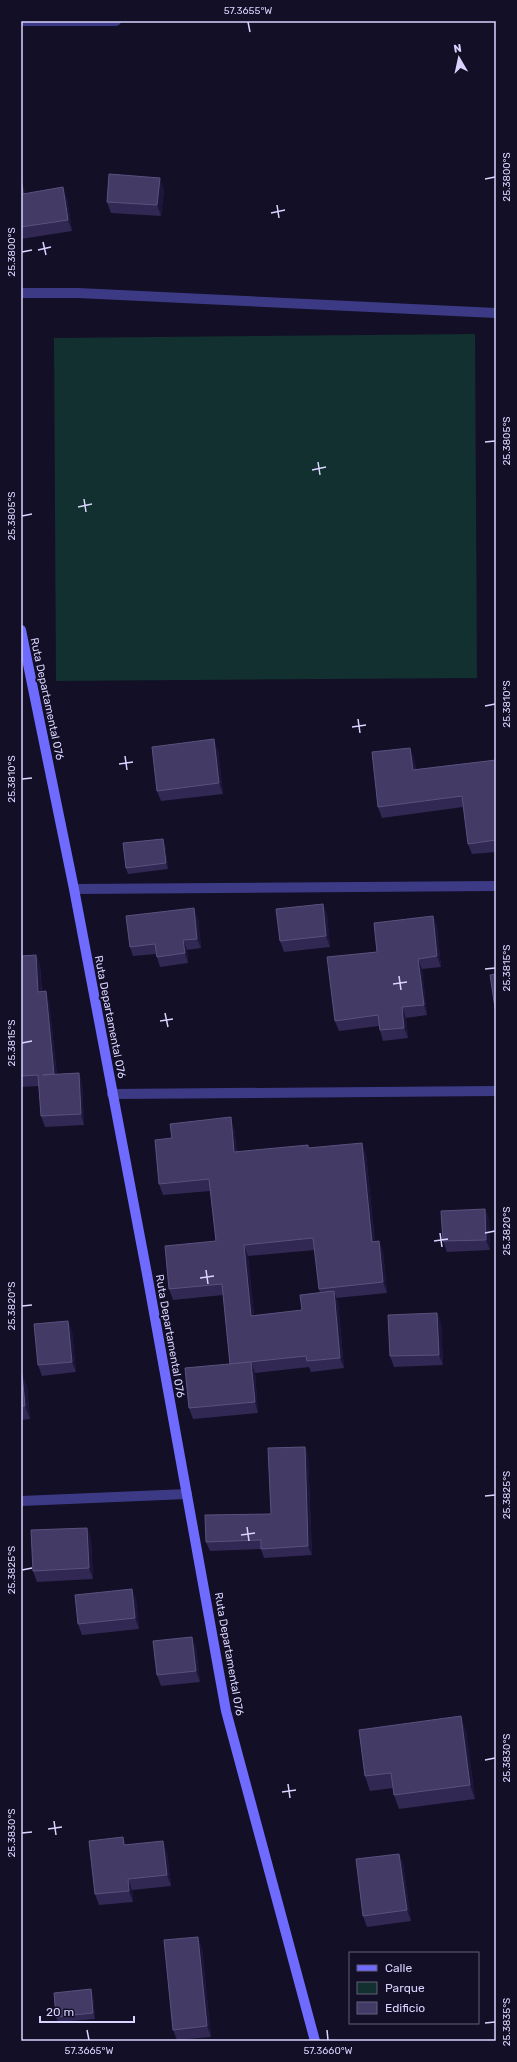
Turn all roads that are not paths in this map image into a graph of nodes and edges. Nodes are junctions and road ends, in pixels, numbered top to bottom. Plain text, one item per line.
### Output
1 (21, 21) edge
2 (116, 21) edge
3 (21, 293) edge
4 (496, 313) edge
5 (21, 630) edge
6 (496, 886) edge
7 (74, 889) junction
8 (496, 1091) edge
9 (112, 1094) junction
10 (187, 1494) junction
11 (21, 1501) edge
12 (315, 2041) edge

1 - 2 street
3 - 4 street
5 - 7 main road, Ruta Departamental 076
6 - 7 street
7 - 9 main road, Ruta Departamental 076
8 - 9 street
9 - 10 main road, Ruta Departamental 076
10 - 11 street
10 - 12 main road, Ruta Departamental 076

